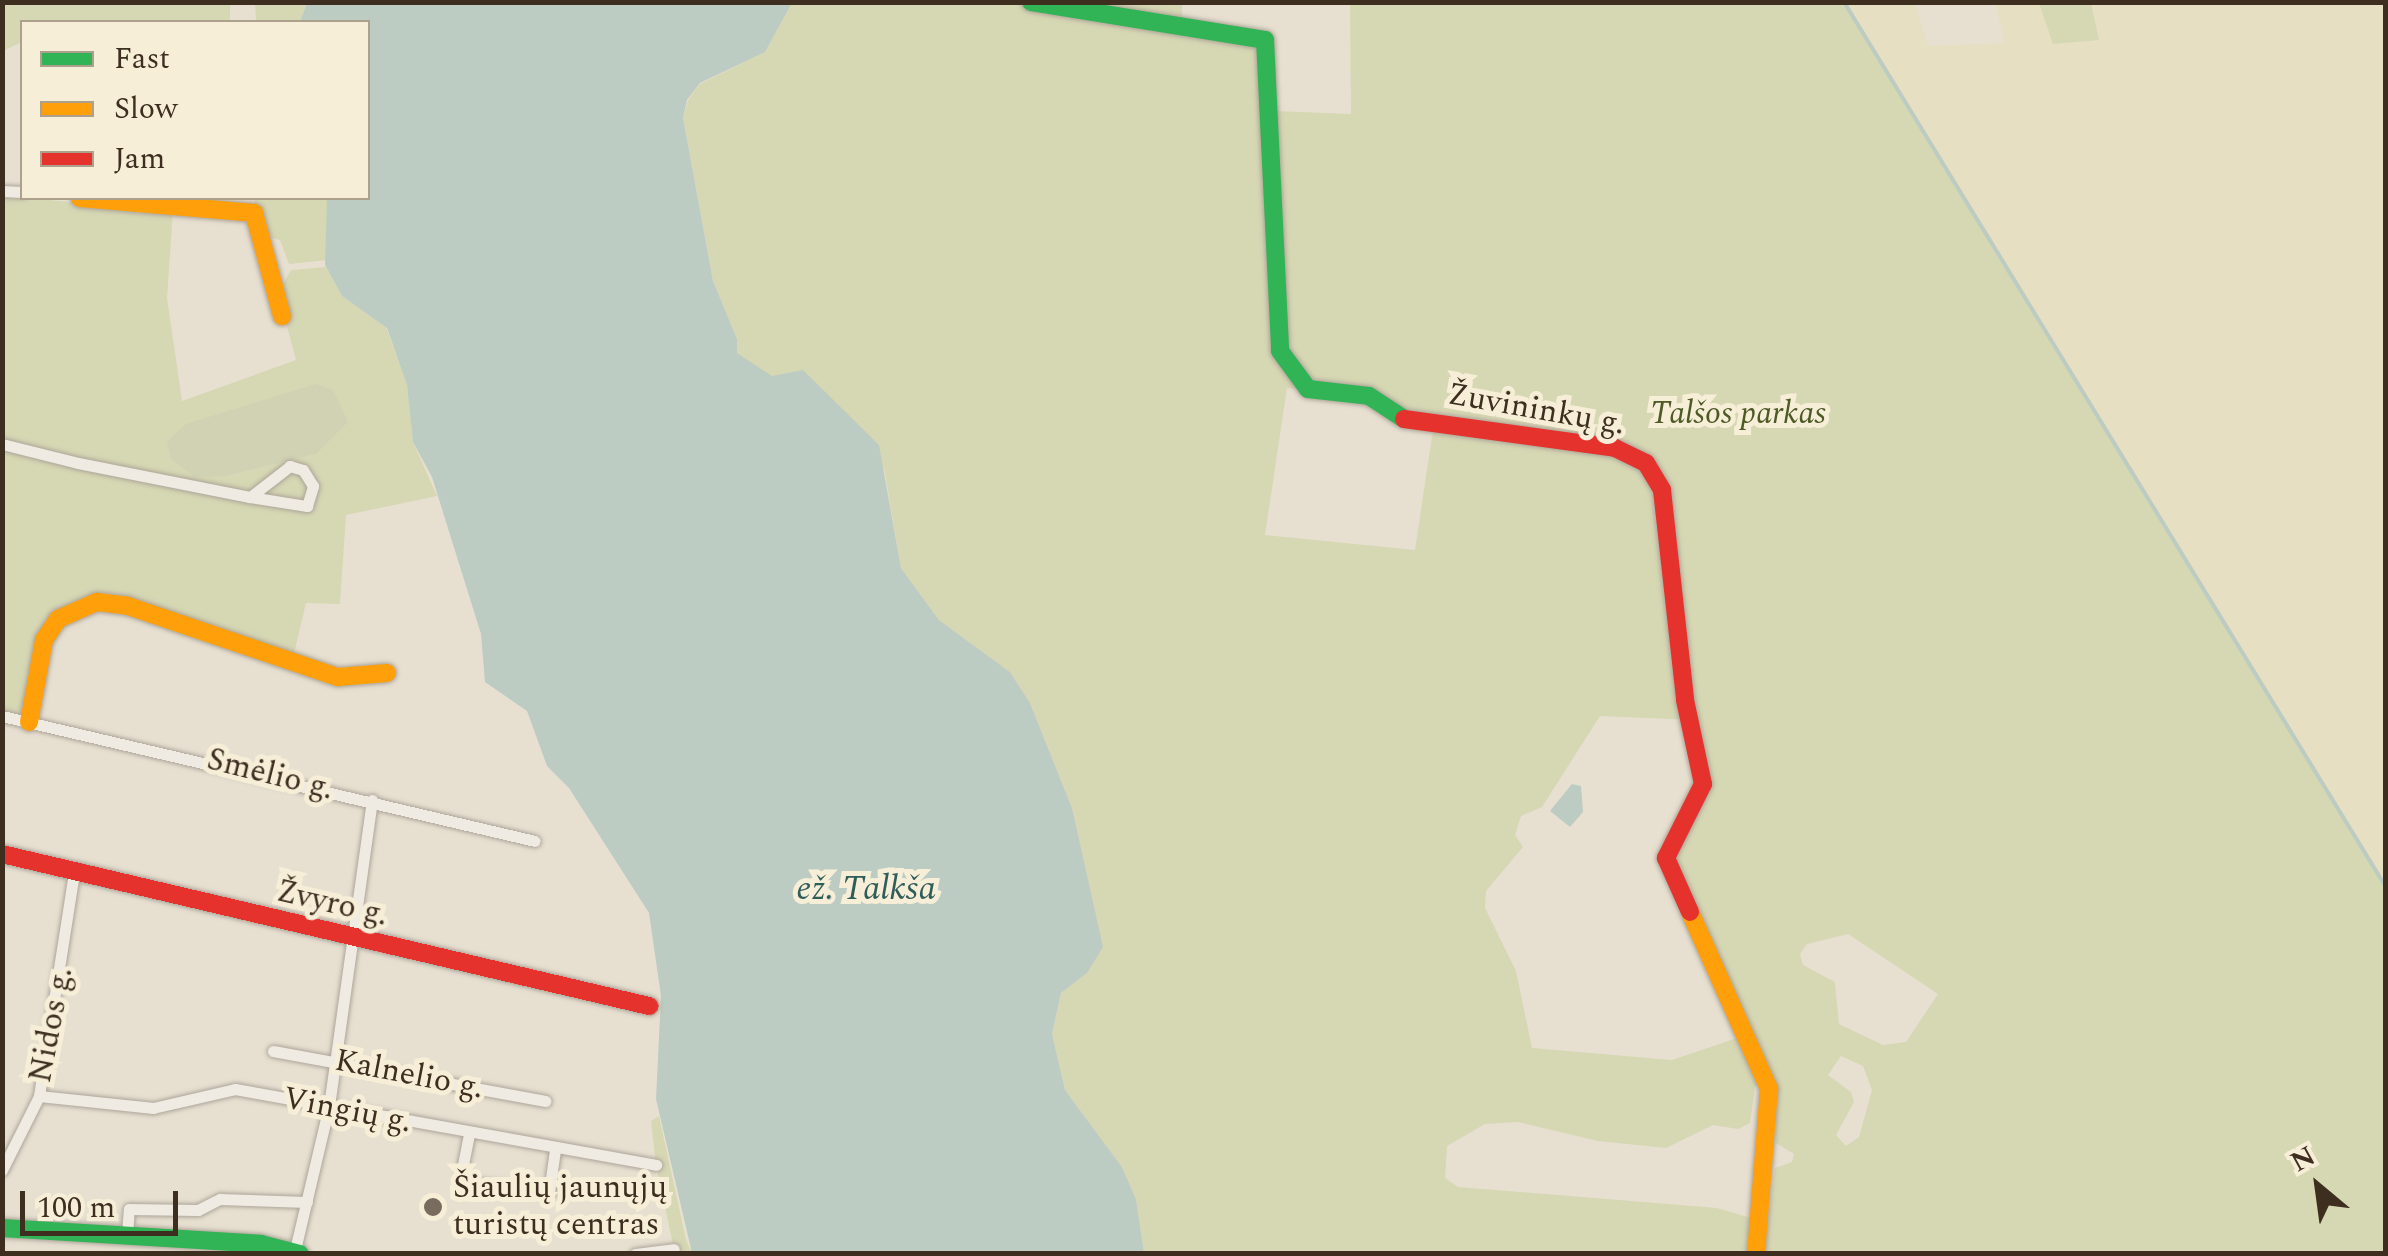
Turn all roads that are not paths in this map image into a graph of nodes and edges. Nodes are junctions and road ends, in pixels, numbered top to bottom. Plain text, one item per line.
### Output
1 (1032, 2) edge
2 (103, 200) edge
3 (282, 316) dead end
4 (2, 444) edge
5 (250, 496) junction
6 (387, 672) dead end
7 (2, 716) edge
8 (29, 722) junction
9 (372, 800) junction
10 (535, 841) dead end
11 (2, 854) edge
12 (74, 873) junction
13 (352, 940) junction
14 (648, 1006) dead end
15 (273, 1051) dead end
16 (335, 1062) junction
17 (39, 1096) junction
18 (545, 1101) dead end
19 (328, 1106) junction
20 (469, 1134) junction
21 (555, 1150) junction
22 (656, 1165) dead end
23 (2, 1170) edge
24 (307, 1202) junction
25 (2, 1228) edge
26 (127, 1235) junction
27 (674, 1249) dead end
28 (296, 1252) edge
29 (635, 1254) edge
30 (1756, 1254) edge

1 - 30 street, Žuvininkų g.
2 - 3 street
4 - 5 street
5 - 5 street
6 - 8 street
7 - 8 street, Smėlio g.
8 - 9 street, Smėlio g.
9 - 10 street, Smėlio g.
9 - 13 street
11 - 12 street, Žvyro g.
12 - 13 street, Žvyro g.
12 - 17 street, Nidos g.
13 - 14 street, Žvyro g.
13 - 16 street
15 - 16 street, Kalnelio g.
16 - 18 street, Kalnelio g.
16 - 19 street
17 - 19 street, Vingių g.
17 - 23 street, Nidos g.
19 - 20 street, Vingių g.
19 - 24 street
20 - 21 street, Vingių g.
20 - 21 street
21 - 22 street, Vingių g.
24 - 26 street
24 - 28 street
25 - 26 street
26 - 28 street
27 - 29 street

